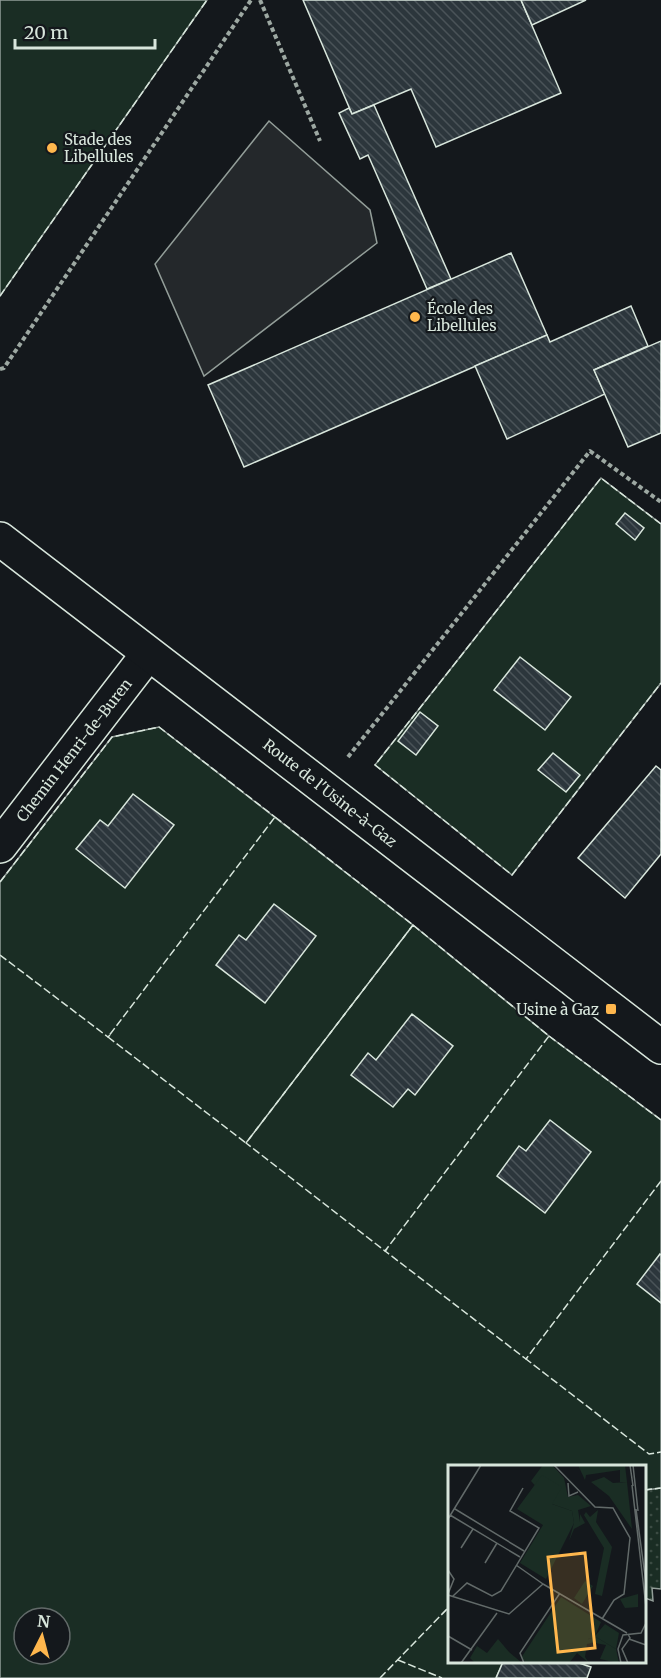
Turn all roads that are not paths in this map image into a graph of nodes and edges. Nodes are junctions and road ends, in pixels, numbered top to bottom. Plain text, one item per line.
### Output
1 (0, 539) edge
2 (148, 654) junction
3 (0, 846) edge
4 (661, 1047) edge

1 - 2 street, Route de l'Usine-à-Gaz
2 - 3 street, Chemin Henri-de-Buren
2 - 4 street, Route de l'Usine-à-Gaz

